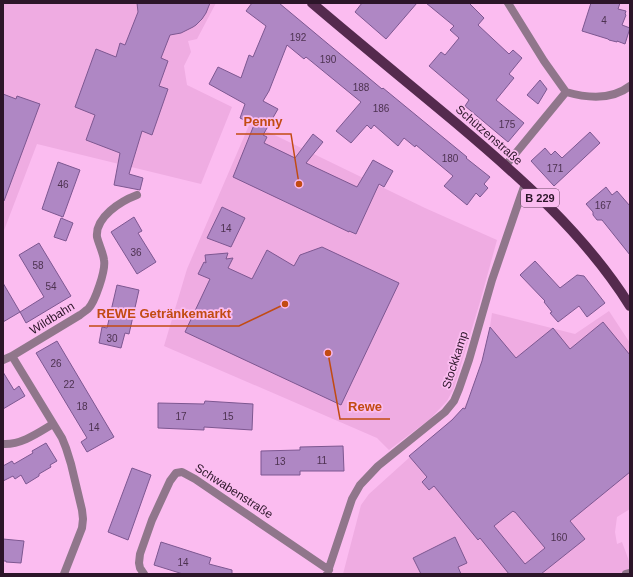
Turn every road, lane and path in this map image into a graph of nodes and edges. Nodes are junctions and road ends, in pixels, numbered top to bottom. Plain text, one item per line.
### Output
1 (312, 3) edge
2 (508, 3) edge
3 (630, 86) edge
4 (566, 92) junction
5 (506, 165) junction
6 (525, 184) junction
7 (137, 195) dead end
8 (630, 306) edge
9 (12, 356) junction
10 (3, 360) edge
11 (53, 424) junction
12 (3, 444) edge
13 (328, 572) edge
14 (630, 572) edge
15 (64, 574) edge
16 (144, 574) edge
17 (626, 574) edge

1 - 5 main road, Schützenstraße / B 229
2 - 4 street
3 - 4 street
4 - 5 street
5 - 6 main road, Schützenstraße / B 229
6 - 8 main road, Schützenstraße / B 229
6 - 13 street, Stockkamp
7 - 9 street, Wildbahn
9 - 10 street, Wildbahn
9 - 11 street
11 - 12 street
11 - 15 street
13 - 16 street, Schwabenstraße
14 - 17 street

